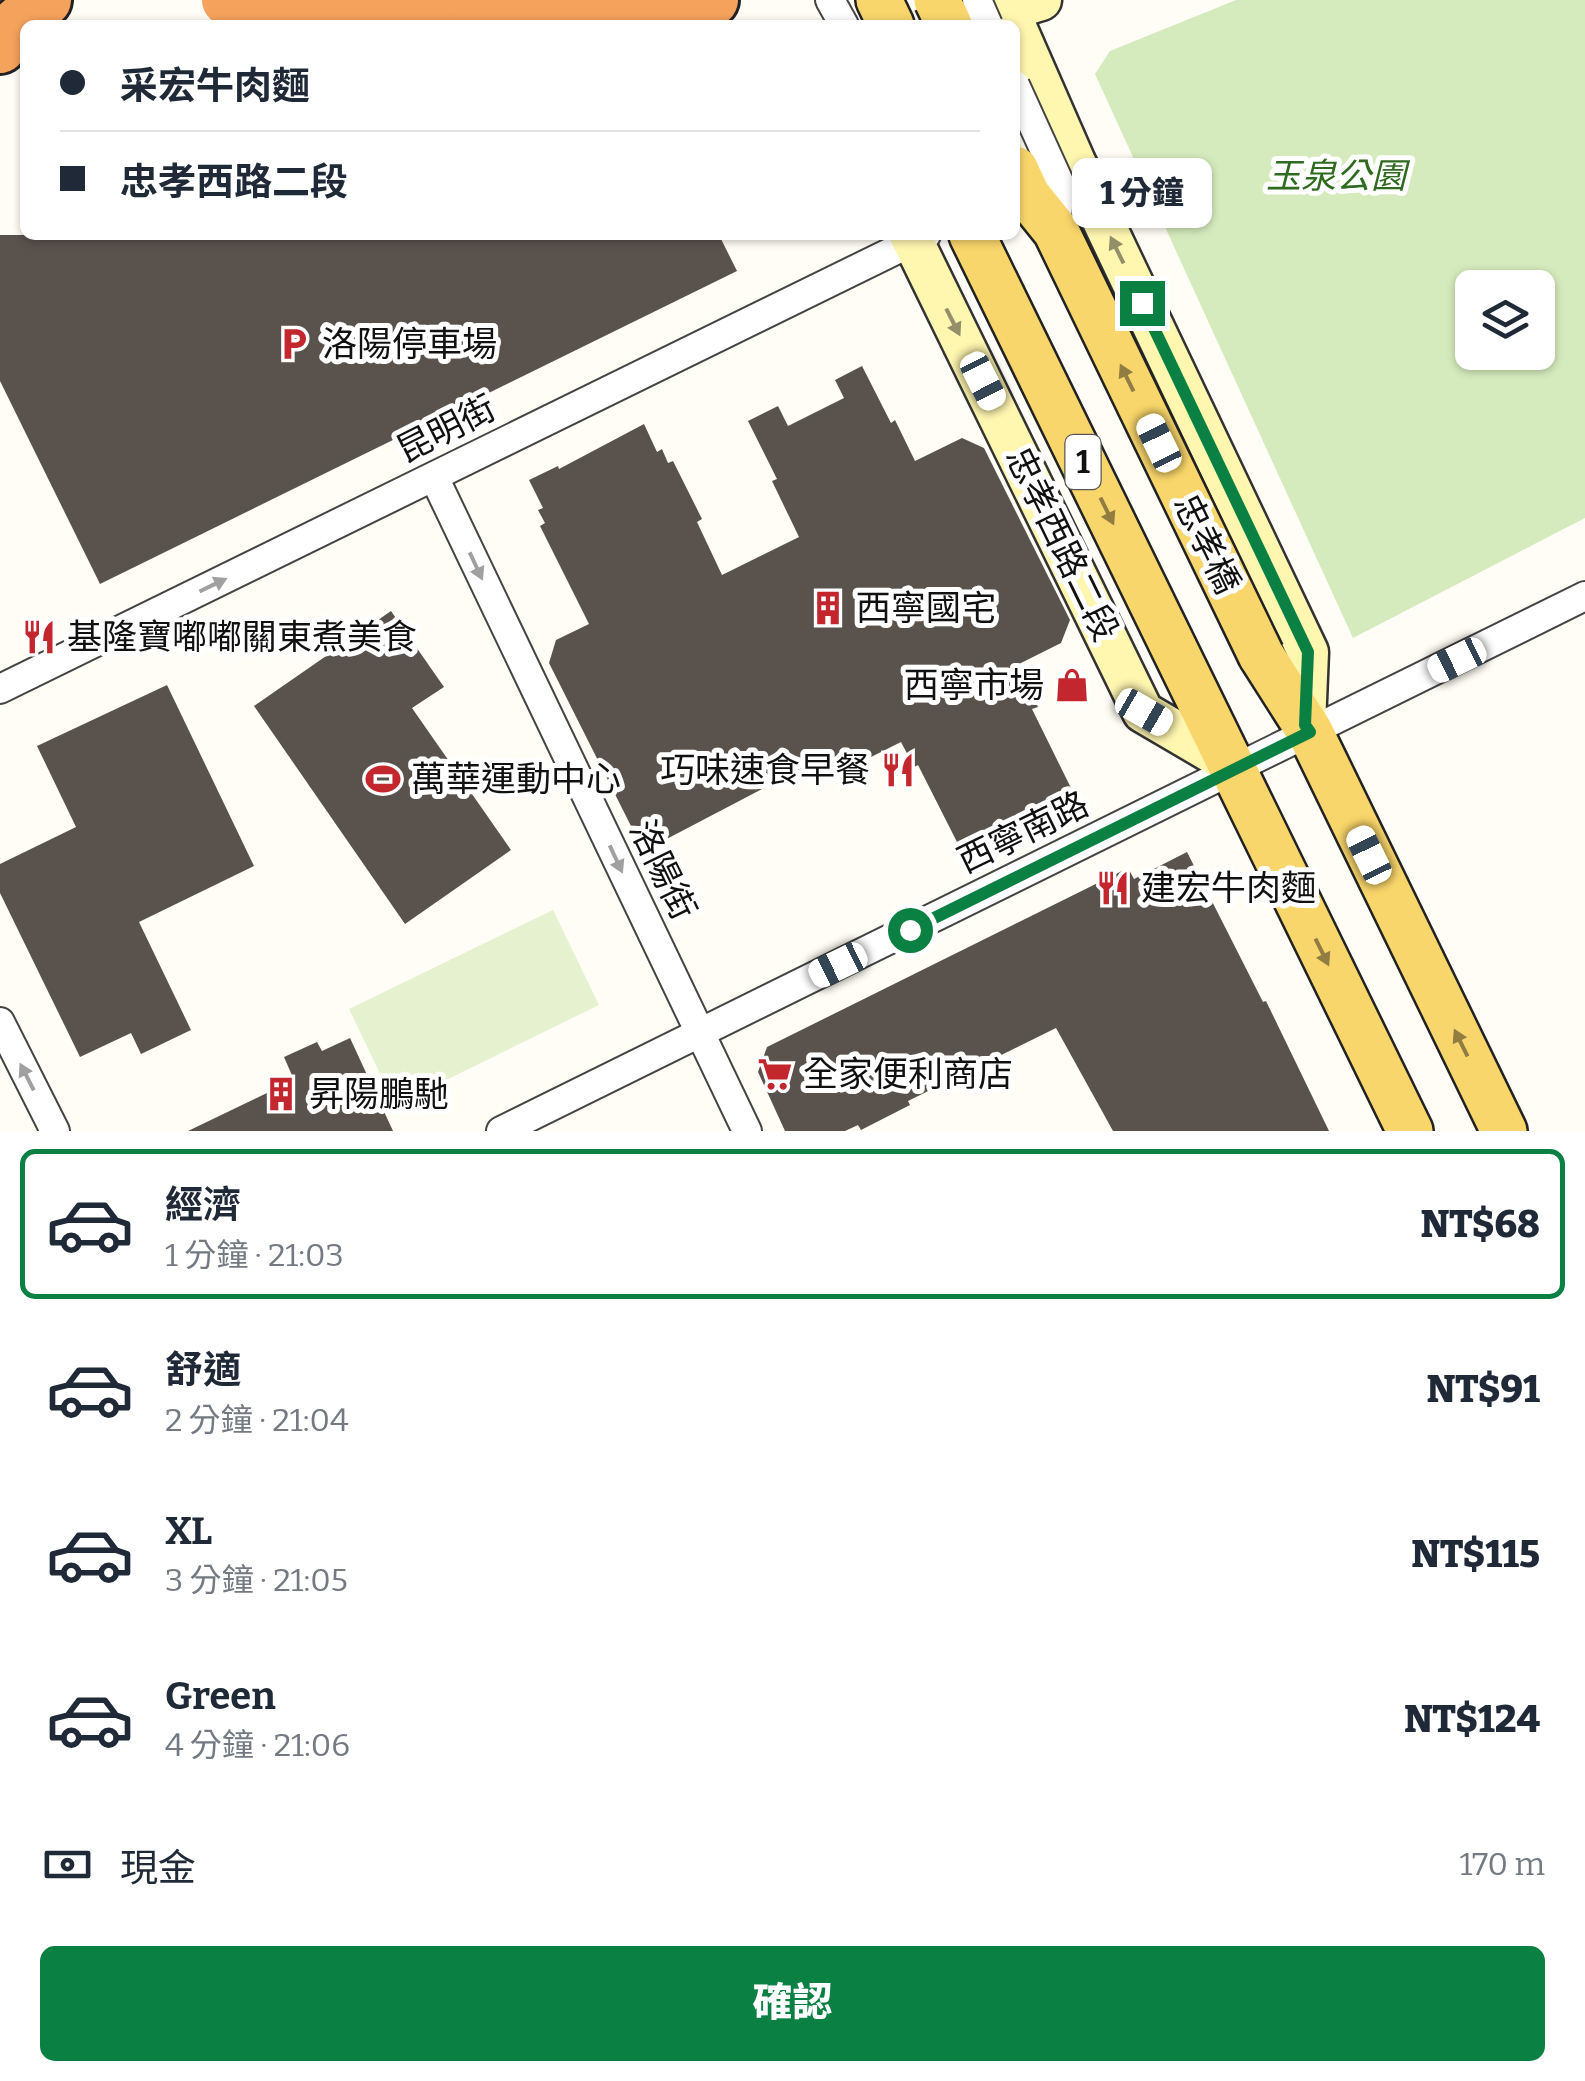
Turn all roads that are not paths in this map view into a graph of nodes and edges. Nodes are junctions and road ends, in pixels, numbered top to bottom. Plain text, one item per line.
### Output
1 (45, 0) edge
2 (230, 0) edge
3 (433, 0) edge
4 (712, 0) edge
5 (1007, 14) edge
6 (22, 20) edge
7 (975, 20) edge
8 (20, 22) edge
9 (1020, 42) edge
10 (0, 49) edge
11 (1020, 96) edge
12 (1075, 162) junction
13 (1020, 179) edge
14 (1020, 189) edge
15 (1056, 232) junction
16 (910, 240) edge
17 (917, 240) edge
18 (974, 240) edge
19 (434, 478) junction
20 (1585, 596) edge
21 (0, 689) edge
22 (1307, 729) junction
23 (1231, 766) junction
24 (0, 1022) edge
25 (701, 1034) junction
26 (55, 1131) edge
27 (501, 1131) edge
28 (748, 1131) edge
29 (1410, 1131) edge
30 (1504, 1131) edge

1 - 6 highway
2 - 3 highway, bridge
2 - 4 highway, bridge
5 - 7 street
8 - 10 highway
9 - 12 street
11 - 15 street, bridge
12 - 14 street
22 -> 12 street
13 - 15 main road, 忠孝橋 / 1, bridge
22 -> 15 main road, 忠孝橋 / 1, bridge
16 - 19 street, 昆明街
17 -> 23 street, 忠孝西路二段
18 -> 23 main road, 1
21 -> 19 street, 昆明街
19 -> 25 street, 洛陽街
20 - 22 street, 西寧南路
22 - 23 street, 西寧南路
30 -> 22 main road, 1
23 - 25 street, 西寧南路
23 -> 29 main road, 1
26 -> 24 street
25 - 27 street, 西寧南路
25 - 28 street, 洛陽街

